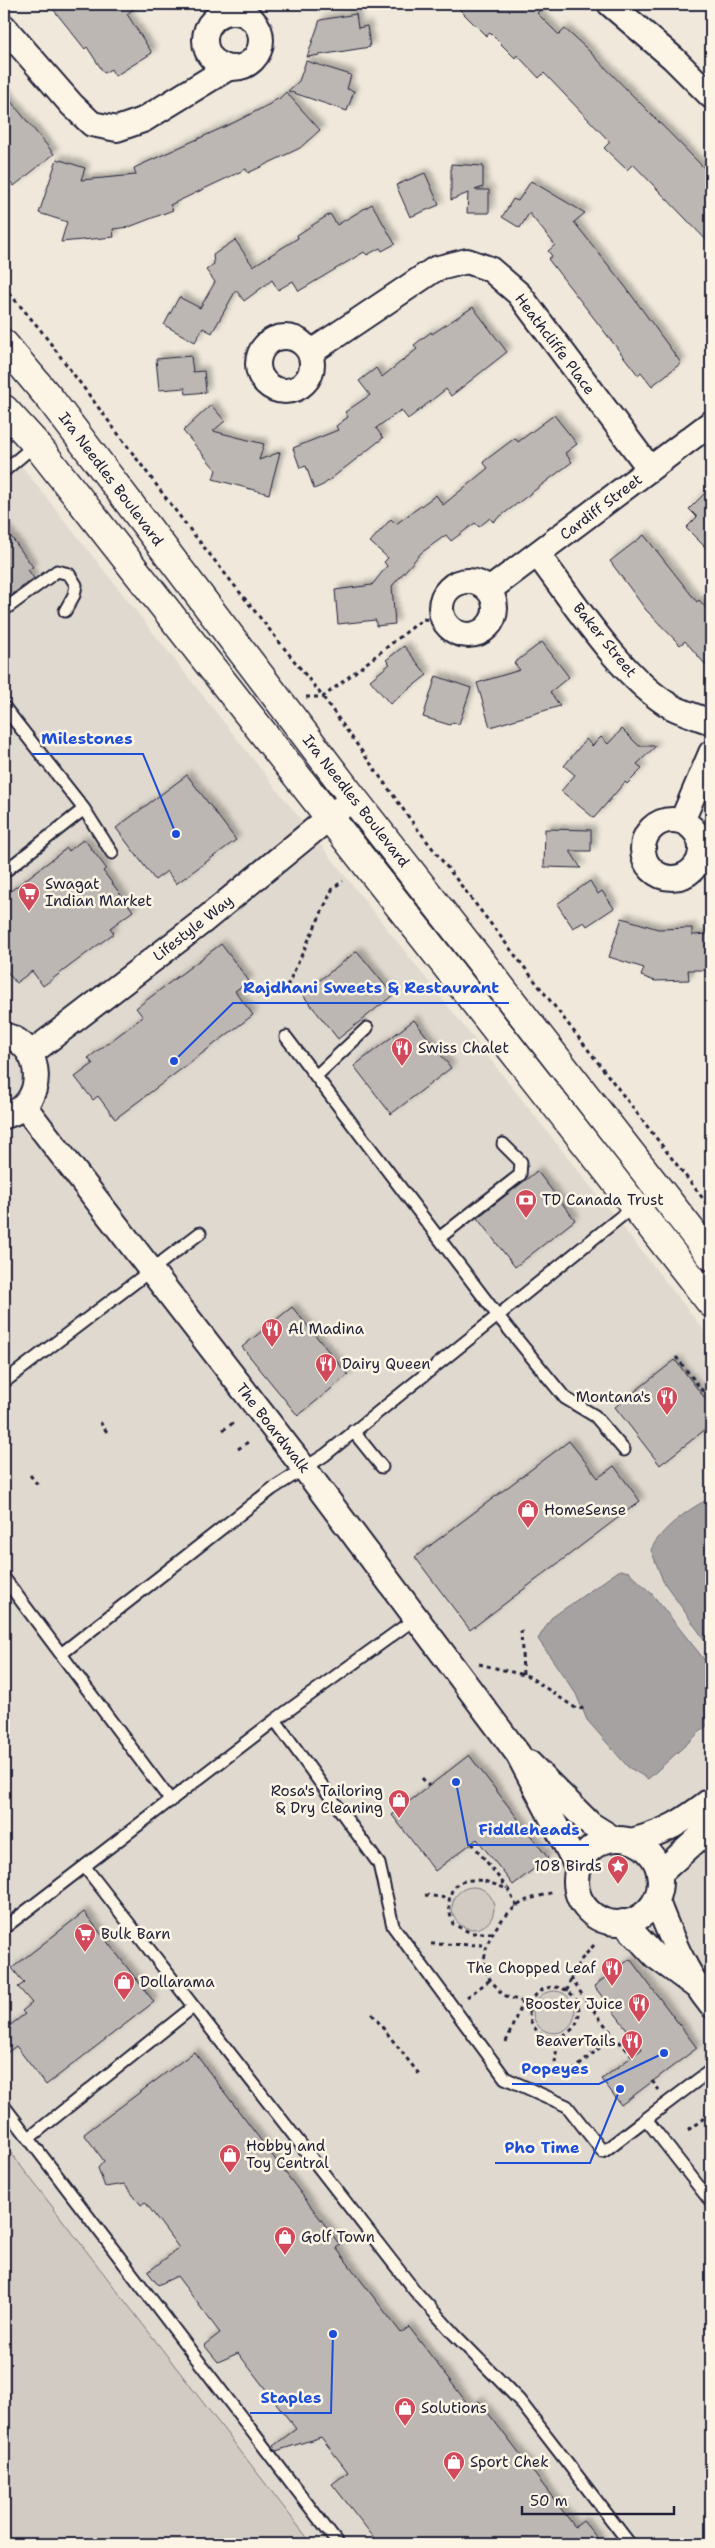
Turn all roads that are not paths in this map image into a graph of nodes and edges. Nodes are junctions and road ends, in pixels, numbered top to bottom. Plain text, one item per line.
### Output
1 (610, 4) edge
2 (4, 27) edge
3 (228, 68) dead end
4 (711, 96) edge
5 (4, 344) edge
6 (310, 353) dead end
7 (4, 409) edge
8 (711, 423) edge
9 (36, 444) junction
10 (650, 469) junction
11 (4, 471) edge
12 (538, 555) junction
13 (489, 590) junction
14 (4, 610) edge
15 (65, 611) dead end
16 (4, 707) edge
17 (711, 722) edge
18 (711, 753) edge
19 (353, 798) junction
20 (84, 809) junction
21 (329, 820) junction
22 (682, 821) dead end
23 (112, 853) dead end
24 (4, 872) edge
25 (367, 1028) dead end
26 (4, 1035) edge
27 (286, 1037) dead end
28 (30, 1054) junction
29 (316, 1076) junction
30 (14, 1111) edge
31 (503, 1144) dead end
32 (634, 1206) junction
33 (200, 1233) dead end
34 (440, 1238) junction
35 (711, 1256) edge
36 (151, 1270) junction
37 (711, 1303) edge
38 (498, 1316) junction
39 (4, 1382) edge
40 (353, 1431) junction
41 (624, 1450) dead end
42 (382, 1467) dead end
43 (304, 1468) junction
44 (4, 1578) edge
45 (416, 1618) junction
46 (61, 1654) junction
47 (275, 1720) junction
48 (518, 1754) junction
49 (711, 1800) edge
50 (171, 1801) junction
51 (711, 1827) edge
52 (622, 1840) junction
53 (85, 1867) junction
54 (578, 1868) junction
55 (659, 1874) junction
56 (656, 1899) junction
57 (623, 1922) junction
58 (4, 1928) edge
59 (696, 1986) junction
60 (711, 2005) edge
61 (193, 2007) junction
62 (711, 2070) edge
63 (4, 2106) edge
64 (646, 2119) junction
65 (29, 2138) junction
66 (711, 2202) edge
67 (338, 2544) edge
68 (630, 2544) edge

1 - 4 street
2 - 3 street
5 - 19 main road, Ira Needles Boulevard
6 - 10 street, Heathcliffe Place
7 - 9 main road
8 - 10 street, Cardiff Street
9 - 11 lane
9 - 21 main road
10 - 12 street, Cardiff Street
12 - 13 street, Cardiff Street
12 - 17 street, Baker Street
13 - 13 street
14 - 15 lane
16 - 20 lane
18 - 22 street
19 - 21 street, Lifestyle Way
19 - 35 main road, Ira Needles Boulevard
20 - 23 lane
20 - 24 lane
21 - 28 street, Lifestyle Way
21 - 32 main road
25 - 29 lane
26 - 28 street
27 - 29 lane
28 - 30 street
29 - 34 lane
30 - 36 street, The Boardwalk
31 - 34 lane
32 - 37 main road
32 - 38 lane
33 - 36 lane
34 - 38 lane
36 - 39 lane
36 - 43 street, The Boardwalk
38 - 40 lane
38 - 41 lane
40 - 42 lane
40 - 43 lane
43 - 45 street, The Boardwalk
43 - 46 lane
44 - 46 lane
45 - 47 lane
45 - 48 street, The Boardwalk
46 - 50 lane
47 - 50 lane
47 - 64 lane
48 - 52 street, The Boardwalk
48 - 54 street, The Boardwalk
49 - 52 street
50 - 53 lane
51 - 55 street
52 - 54 street
52 - 55 street
53 - 58 lane
53 - 61 lane
54 - 57 street
55 - 56 street
56 - 57 street
56 - 59 street
57 - 59 street
59 - 60 street
61 - 65 lane
61 - 68 lane
62 - 64 lane
63 - 65 lane
64 - 66 lane
65 - 67 lane

